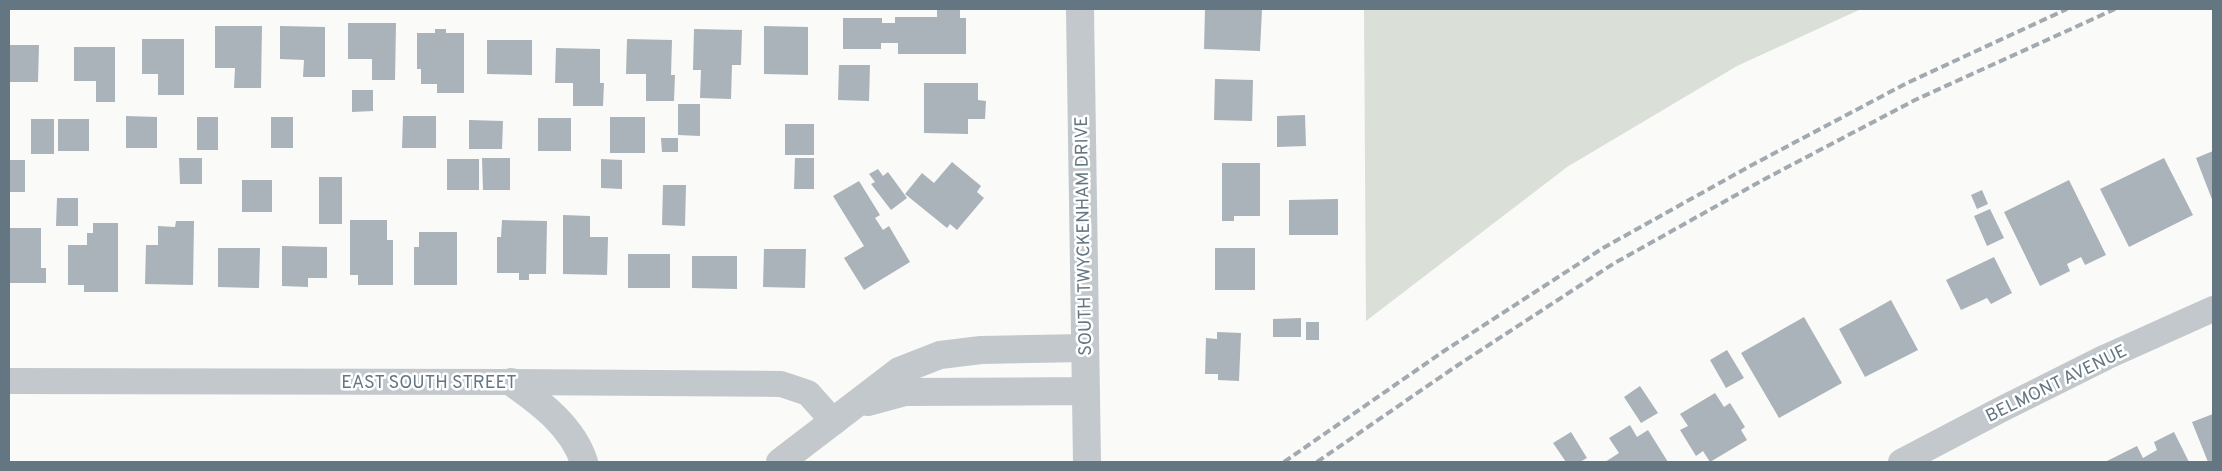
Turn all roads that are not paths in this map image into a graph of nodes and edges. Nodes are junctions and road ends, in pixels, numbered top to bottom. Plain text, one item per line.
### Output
1 (1080, 9) edge
2 (2213, 309) edge
3 (1085, 348) junction
4 (9, 382) edge
5 (511, 382) junction
6 (1086, 390) junction
7 (857, 405) junction
8 (834, 422) junction
9 (584, 462) edge
10 (780, 462) edge
11 (1087, 462) edge
12 (1901, 462) edge

1 - 3 street, SOUTH TWYCKENHAM DRIVE
2 - 12 street, BELMONT AVENUE
3 - 6 street, SOUTH TWYCKENHAM DRIVE
3 - 7 street
4 - 5 street, EAST SOUTH STREET
5 - 8 street, EAST SOUTH STREET
5 - 9 street
6 - 7 street
6 - 11 street, SOUTH TWYCKENHAM DRIVE
7 - 8 street
8 - 10 street

